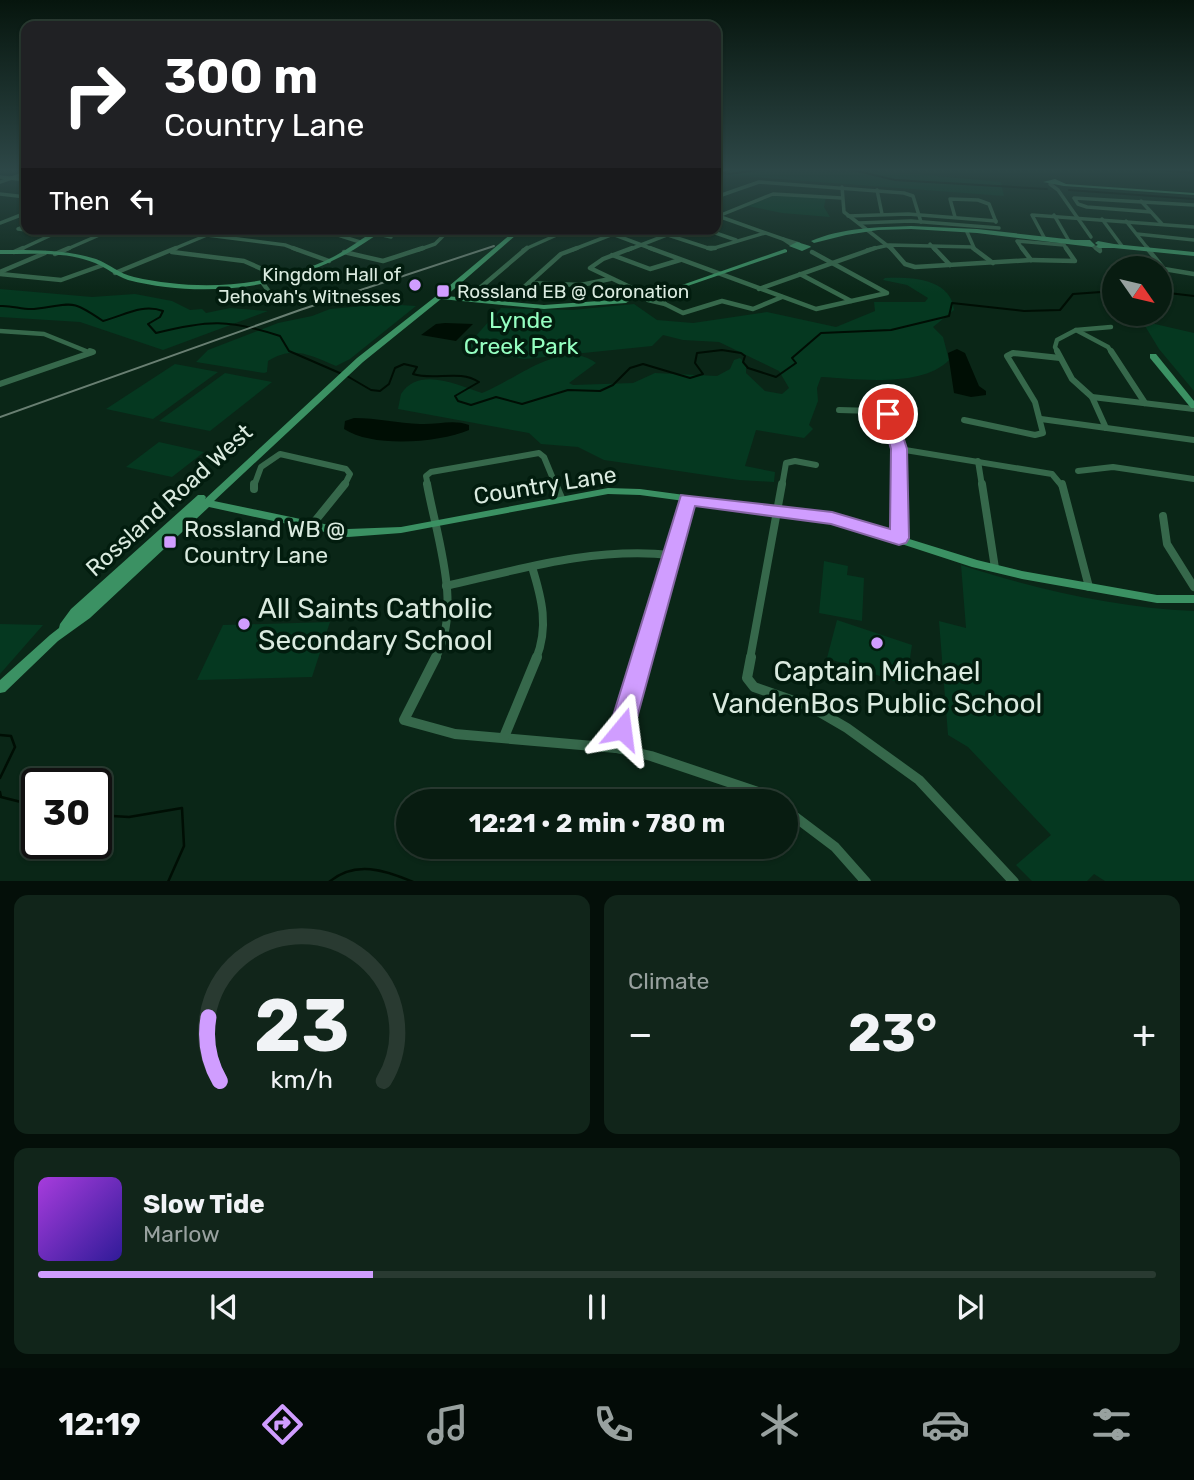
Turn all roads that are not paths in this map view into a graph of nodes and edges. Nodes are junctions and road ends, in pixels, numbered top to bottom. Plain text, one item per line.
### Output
1 (844, 210) edge
2 (880, 210) edge
3 (917, 210) edge
4 (953, 210) edge
5 (991, 210) edge
6 (1074, 210) edge
7 (1127, 210) edge
8 (1151, 212) joint
9 (882, 214) junction
10 (918, 214) junction
11 (21, 215) edge
12 (1054, 215) junction
13 (848, 216) junction
14 (1078, 217) junction
15 (721, 218) edge
16 (955, 218) junction
17 (1102, 219) junction
18 (996, 221) junction
19 (1126, 221) junction
20 (921, 222) junction
21 (0, 223) edge
22 (859, 223) junction
23 (1162, 224) junction
24 (1194, 227) edge
25 (868, 230) junction
26 (967, 232) junction
27 (1000, 232) junction
28 (765, 233) junction
29 (1137, 234) junction
30 (51, 235) edge
31 (99, 235) edge
32 (338, 235) edge
33 (371, 235) edge
34 (382, 235) edge
35 (444, 235) edge
36 (512, 235) edge
37 (556, 235) edge
38 (609, 235) edge
39 (615, 235) edge
40 (665, 235) edge
41 (671, 235) edge
42 (721, 235) edge
43 (391, 237) dead end
44 (1045, 239) junction
45 (1194, 240) edge
46 (738, 241) junction
47 (814, 241) junction
48 (360, 242) junction
49 (1072, 242) junction
50 (1094, 242) junction
51 (930, 243) junction
52 (640, 244) junction
53 (889, 245) junction
54 (796, 246) junction
55 (1122, 246) junction
56 (973, 247) junction
57 (1148, 249) junction
58 (810, 250) junction
59 (0, 252) edge
60 (14, 252) junction
61 (171, 252) junction
62 (344, 252) junction
63 (45, 253) junction
64 (55, 254) junction
65 (1194, 254) edge
66 (612, 256) junction
67 (681, 260) junction
68 (1031, 260) junction
69 (330, 261) junction
70 (831, 262) junction
71 (993, 264) junction
72 (103, 265) junction
73 (950, 265) junction
74 (312, 267) junction
75 (0, 273) edge
76 (115, 273) junction
77 (718, 274) junction
78 (800, 274) junction
79 (1194, 274) edge
80 (327, 275) dead end
81 (280, 277) junction
82 (610, 279) junction
83 (262, 282) junction
84 (529, 284) junction
85 (632, 288) junction
86 (760, 289) junction
87 (668, 290) junction
88 (270, 293) dead end
89 (646, 295) junction
90 (441, 297) junction
91 (659, 297) junction
92 (782, 297) junction
93 (852, 301) junction
94 (666, 305) junction
95 (1111, 327) dead end
96 (1076, 330) junction
97 (0, 331) edge
98 (1153, 356) dead end
99 (1060, 358) junction
100 (0, 384) edge
101 (1092, 397) junction
102 (1145, 403) junction
103 (1194, 407) edge
104 (839, 410) dead end
105 (888, 411) junction
106 (909, 412) dead end
107 (1041, 419) junction
108 (964, 420) dead end
109 (1106, 428) junction
110 (1194, 440) edge
111 (899, 449) junction
112 (978, 461) junction
113 (816, 465) dead end
114 (1078, 471) dead end
115 (1194, 480) edge
116 (254, 489) dead end
117 (561, 498) junction
118 (687, 499) junction
119 (203, 500) junction
120 (777, 511) junction
121 (1163, 516) dead end
122 (312, 524) junction
123 (435, 524) junction
124 (899, 538) junction
125 (671, 555) junction
126 (532, 567) junction
127 (995, 568) junction
128 (446, 586) junction
129 (1194, 586) edge
130 (1089, 587) junction
131 (1194, 599) edge
132 (0, 688) edge
133 (504, 737) junction
134 (616, 748) junction
135 (749, 789) edge
136 (798, 819) edge
137 (1011, 880) edge
138 (866, 881) edge

1 - 13 street
2 - 9 street
3 - 10 street
4 - 16 street
5 - 18 street
6 - 14 street
7 - 8 street
8 - 23 street
9 - 10 street
9 - 13 street
10 - 16 street
10 - 20 street
11 - 21 street
12 - 14 street
12 - 44 street
12 - 49 street
13 - 22 street
14 - 17 street
14 - 50 street
15 - 28 street
16 - 18 street
17 - 19 street
17 - 55 street
18 - 27 street
19 - 23 street
19 - 29 street
20 - 22 street
20 - 27 street
22 - 25 street
23 - 24 street
25 - 26 street
25 - 47 street
25 - 53 street
26 - 27 street
26 - 56 street
27 - 44 street
28 - 46 street
28 - 54 street
29 - 45 street
29 - 57 street
30 - 60 street
31 - 64 street
32 - 48 street
33 - 48 street
34 - 43 street
35 - 62 street
36 - 90 street, Rossland Road West
37 - 84 street
38 - 84 street
39 - 52 street
40 - 52 street
41 - 46 street
42 - 46 street
44 - 49 street
47 - 54 street
47 - 58 street
48 - 62 street
49 - 50 street
50 - 55 street
51 - 53 street
51 - 56 street
51 - 73 street
52 - 66 street
52 - 67 street
53 - 70 street
53 - 73 street
54 - 58 street
54 - 77 street
55 - 57 street
56 - 71 street
57 - 65 street
57 - 79 street
58 - 70 street
59 - 60 street
60 - 63 street
61 - 69 street
61 - 76 street
61 - 81 street
62 - 69 street
63 - 64 street
63 - 75 street
64 - 72 street
66 - 67 street
66 - 82 street
67 - 77 street
68 - 68 street
68 - 71 street
69 - 74 street
70 - 78 street
70 - 93 street
71 - 73 street
72 - 75 street
72 - 76 street
74 - 80 street
74 - 81 street
76 - 83 street
77 - 86 street
77 - 87 street
78 - 86 street
78 - 93 street
81 - 83 street
82 - 84 street
82 - 85 street
83 - 88 street
85 - 89 street
85 - 89 street
86 - 92 street
87 - 89 street
87 - 91 street
89 - 90 street
89 - 91 street
89 - 94 street
90 - 119 street, Rossland Road West
91 - 94 street
92 - 93 street
92 - 94 street
95 - 96 street
96 - 99 street
96 - 102 street
97 - 100 street
98 - 103 street
99 - 101 street
99 - 107 street
101 - 102 street
101 - 109 street
102 - 103 street
104 - 105 street
105 - 106 street
105 - 111 street
107 - 108 street
107 - 109 street
109 - 110 street
111 - 112 street
111 - 124 street
112 - 127 street
112 - 130 street
113 - 120 street
114 - 115 street
116 - 122 street
117 - 118 street, Country Lane
117 - 123 street, Country Lane
117 - 123 street
118 - 120 street, Country Lane
118 - 125 street
119 - 122 street, Country Lane
119 - 132 street, Rossland Road West
120 - 124 street, Country Lane
120 - 137 street
121 - 129 street
122 - 123 street, Country Lane
123 - 128 street
124 - 127 street, Country Lane
125 - 126 street
125 - 134 street
126 - 128 street
126 - 133 street
127 - 130 street, Country Lane
128 - 133 street
130 - 131 street, Country Lane
133 - 134 street
134 - 135 street
136 - 138 street

